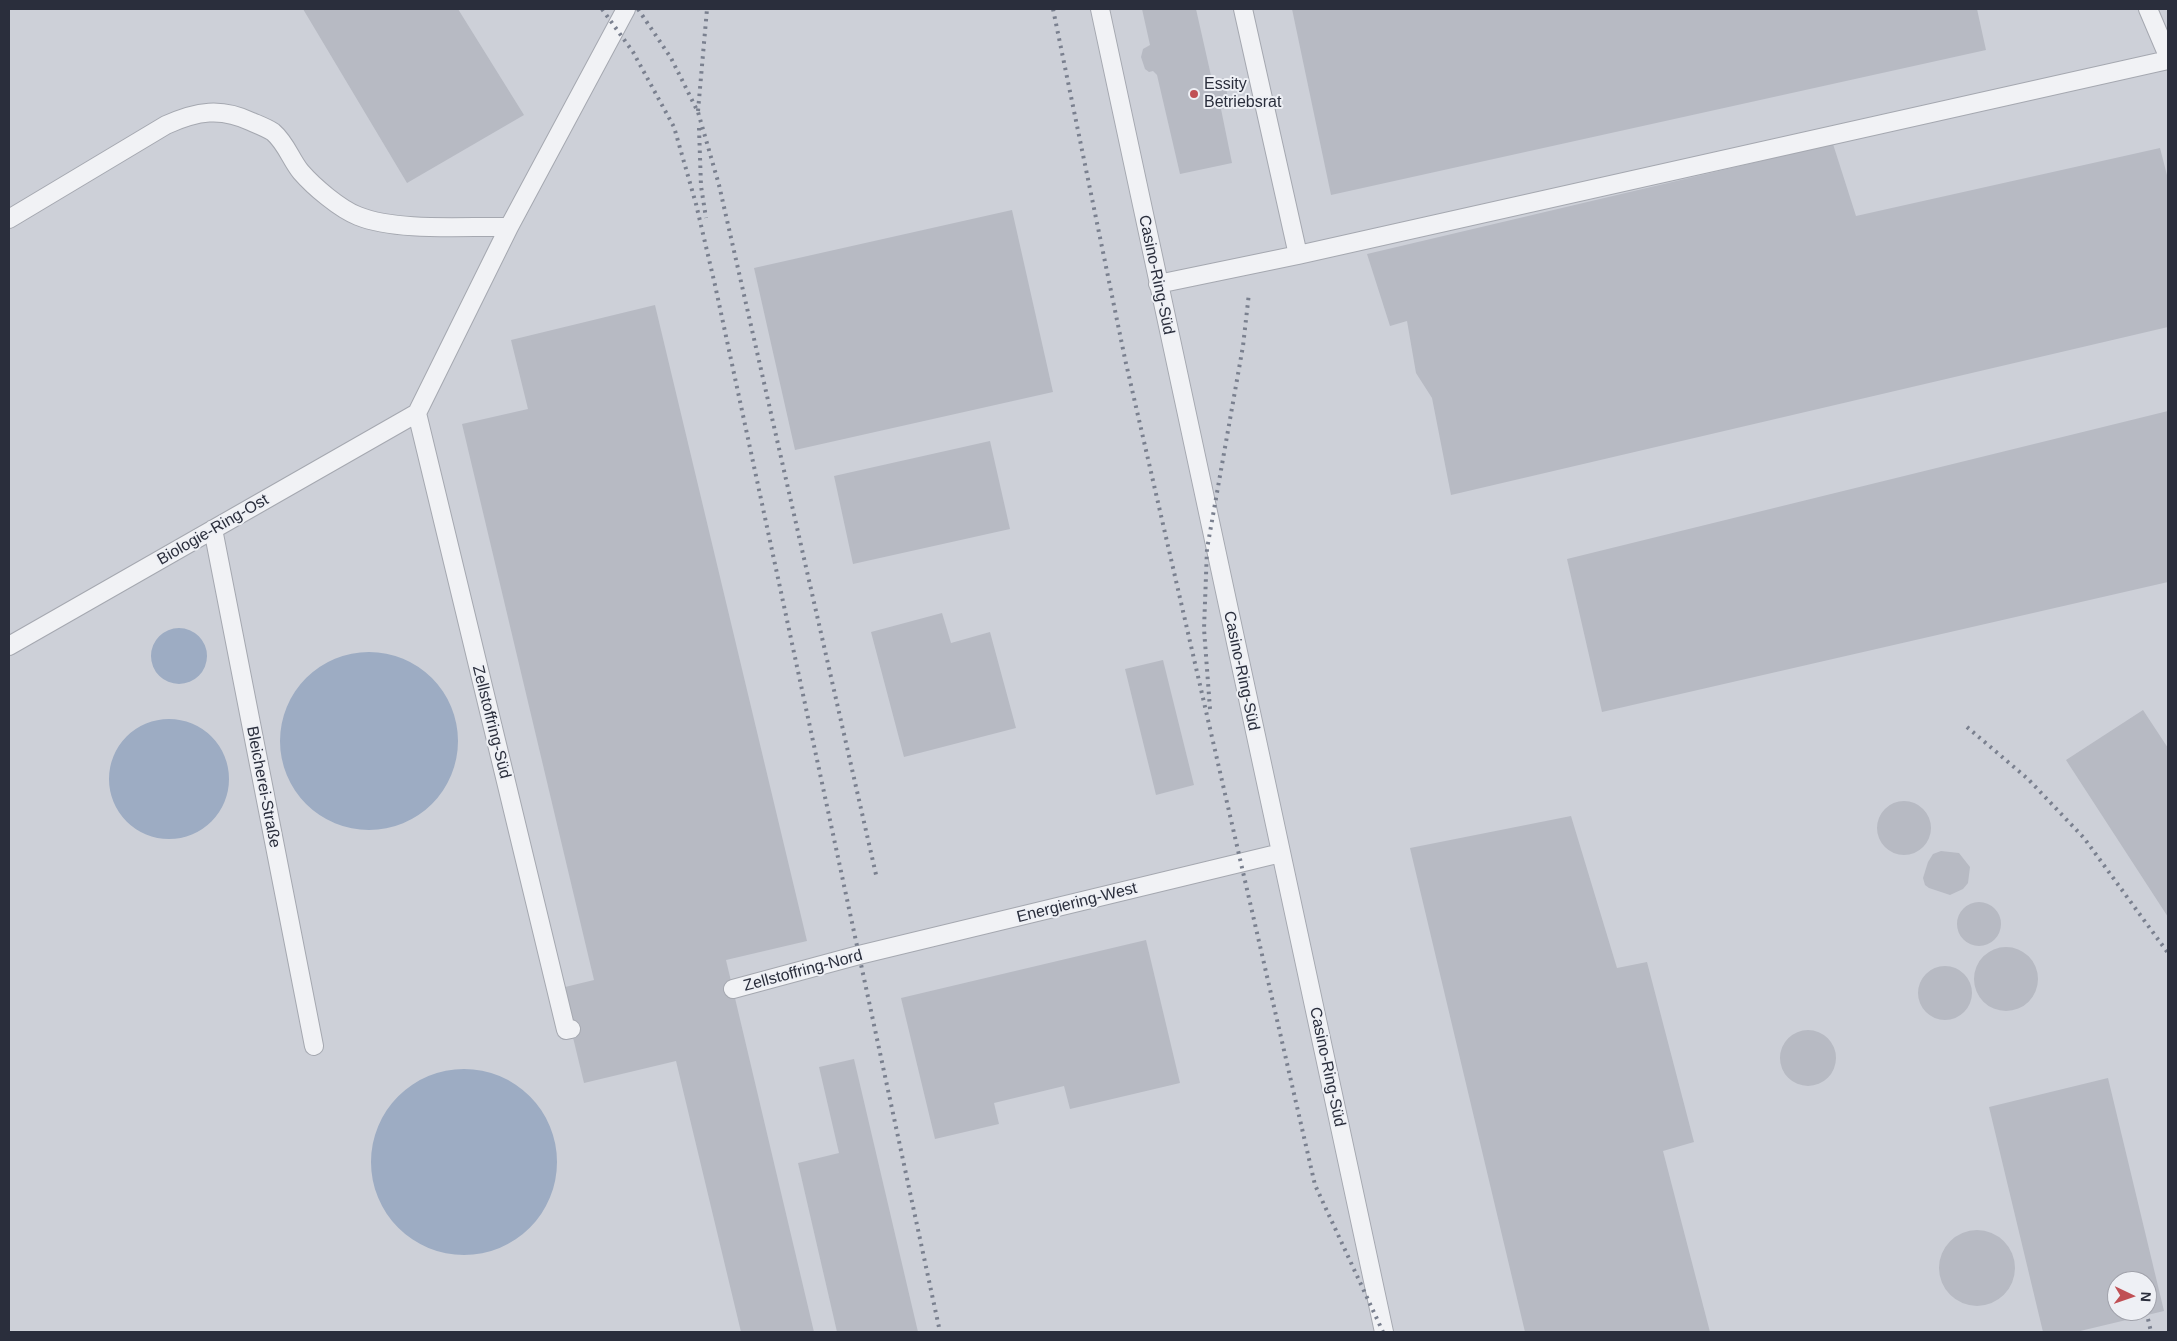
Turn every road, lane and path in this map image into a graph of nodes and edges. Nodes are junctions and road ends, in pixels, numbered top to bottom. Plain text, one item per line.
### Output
1 (626, 9) edge
2 (1100, 9) edge
3 (1243, 9) edge
4 (2148, 9) edge
5 (2168, 56) edge
6 (2168, 60) edge
7 (9, 219) edge
8 (509, 227) junction
9 (1298, 255) junction
10 (1158, 284) junction
11 (417, 413) junction
12 (213, 529) junction
13 (9, 646) edge
14 (1281, 853) junction
15 (873, 952) joint
16 (732, 989) dead end
17 (568, 1030) dead end
18 (314, 1046) dead end
19 (1384, 1332) edge

1 - 8 lane
2 - 10 lane, Casino-Ring-Süd
3 - 9 lane
4 - 5 lane
6 - 9 lane
7 - 8 lane
8 - 11 lane
9 - 10 lane
10 - 14 lane, Casino-Ring-Süd
11 - 12 lane, Biologie-Ring-Ost
11 - 17 lane, Zellstoffring-Süd
12 - 13 lane, Biologie-Ring-Ost
12 - 18 lane, Bleicherei-Straße
14 - 15 lane, Energiering-West
14 - 19 lane, Casino-Ring-Süd
15 - 16 lane, Zellstoffring-Nord

